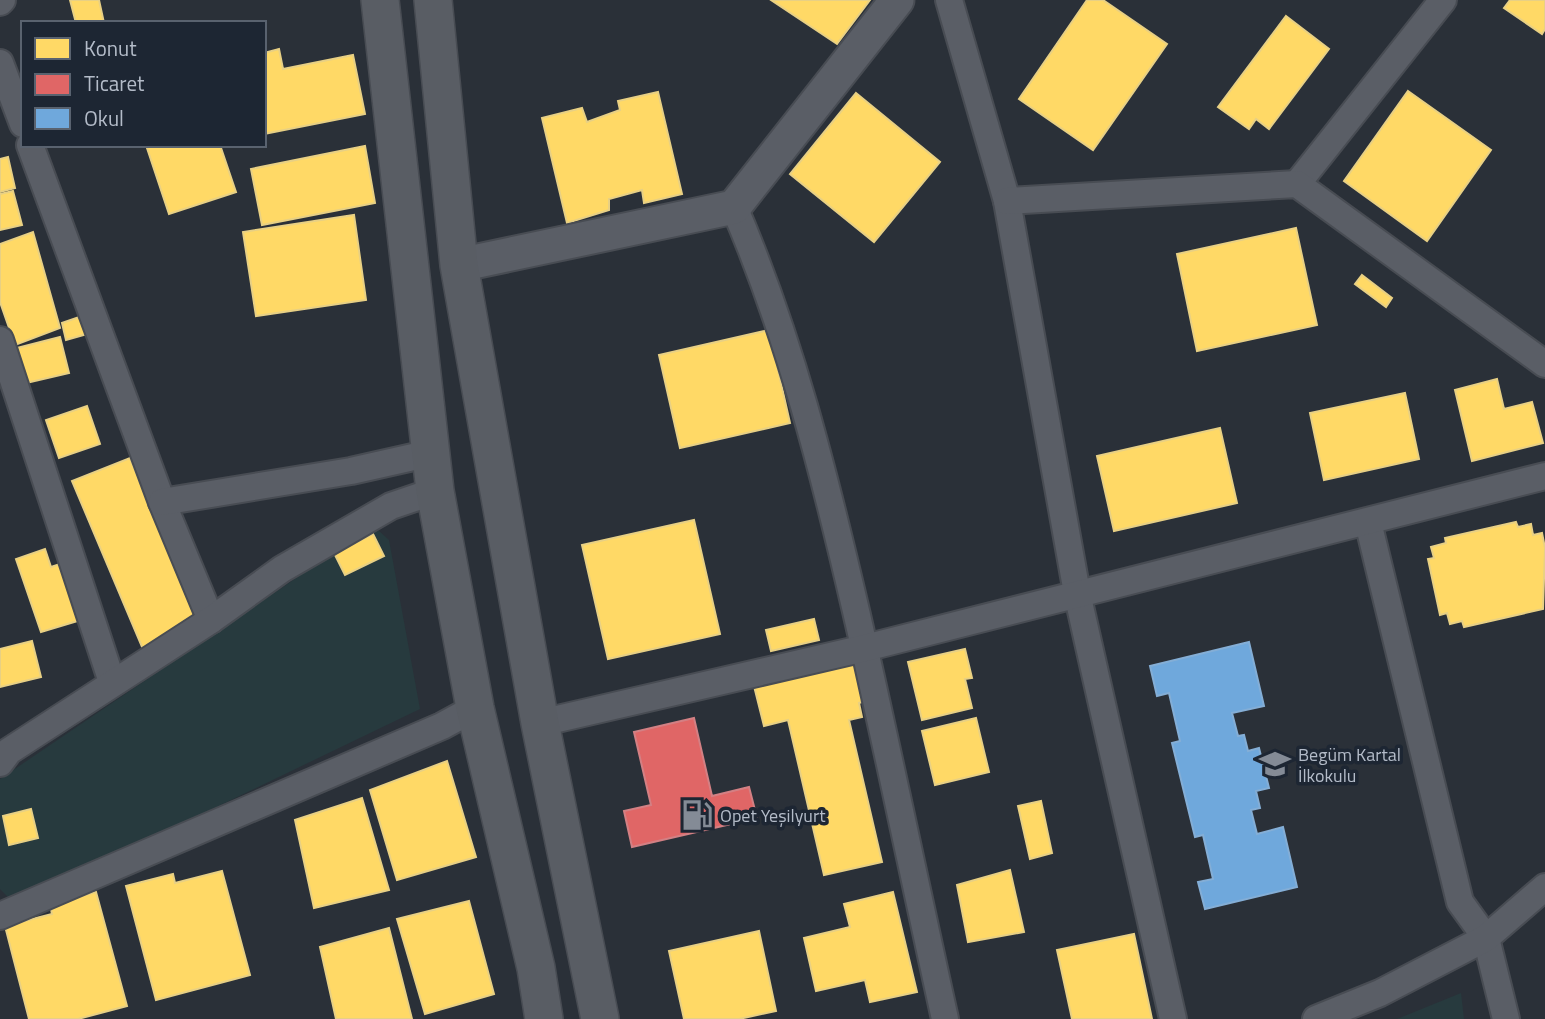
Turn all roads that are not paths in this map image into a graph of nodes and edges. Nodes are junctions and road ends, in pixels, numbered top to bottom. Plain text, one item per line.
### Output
1 (380, 0) edge
2 (433, 0) edge
3 (897, 0) edge
4 (949, 0) edge
5 (1443, 0) edge
6 (0, 62) edge
7 (21, 119) edge
8 (31, 147) edge
9 (1297, 184) junction
10 (1007, 201) junction
11 (734, 207) junction
12 (459, 265) junction
13 (0, 340) edge
14 (1545, 364) edge
15 (8, 395) edge
16 (431, 453) junction
17 (1545, 476) edge
18 (435, 491) junction
19 (162, 502) junction
20 (1368, 522) junction
21 (1077, 593) junction
22 (211, 620) junction
23 (865, 648) junction
24 (111, 682) junction
25 (475, 708) junction
26 (540, 723) junction
27 (3, 748) edge
28 (1545, 887) edge
29 (0, 916) edge
30 (1486, 939) junction
31 (544, 1019) edge
32 (600, 1019) edge
33 (945, 1019) edge
34 (1173, 1019) edge
35 (1316, 1019) edge
36 (1506, 1019) edge

1 - 16 main road
2 - 12 main road
3 - 11 street
4 - 10 street
5 - 9 street
6 - 7 street
8 - 19 street
9 - 10 street
9 - 14 street
10 - 21 street
11 - 12 street
11 - 23 street
12 - 26 main road
13 - 15 street
15 - 24 street
16 - 18 main road
16 - 19 street
17 - 20 street
18 - 22 street
18 - 25 main road
19 - 22 street
20 - 21 street
20 - 30 street
21 - 23 street
21 - 34 street
22 - 24 street
23 - 26 street
23 - 33 street
24 - 27 street
25 - 29 street
25 - 31 main road
26 - 32 main road
28 - 30 street
30 - 35 street
30 - 36 street

